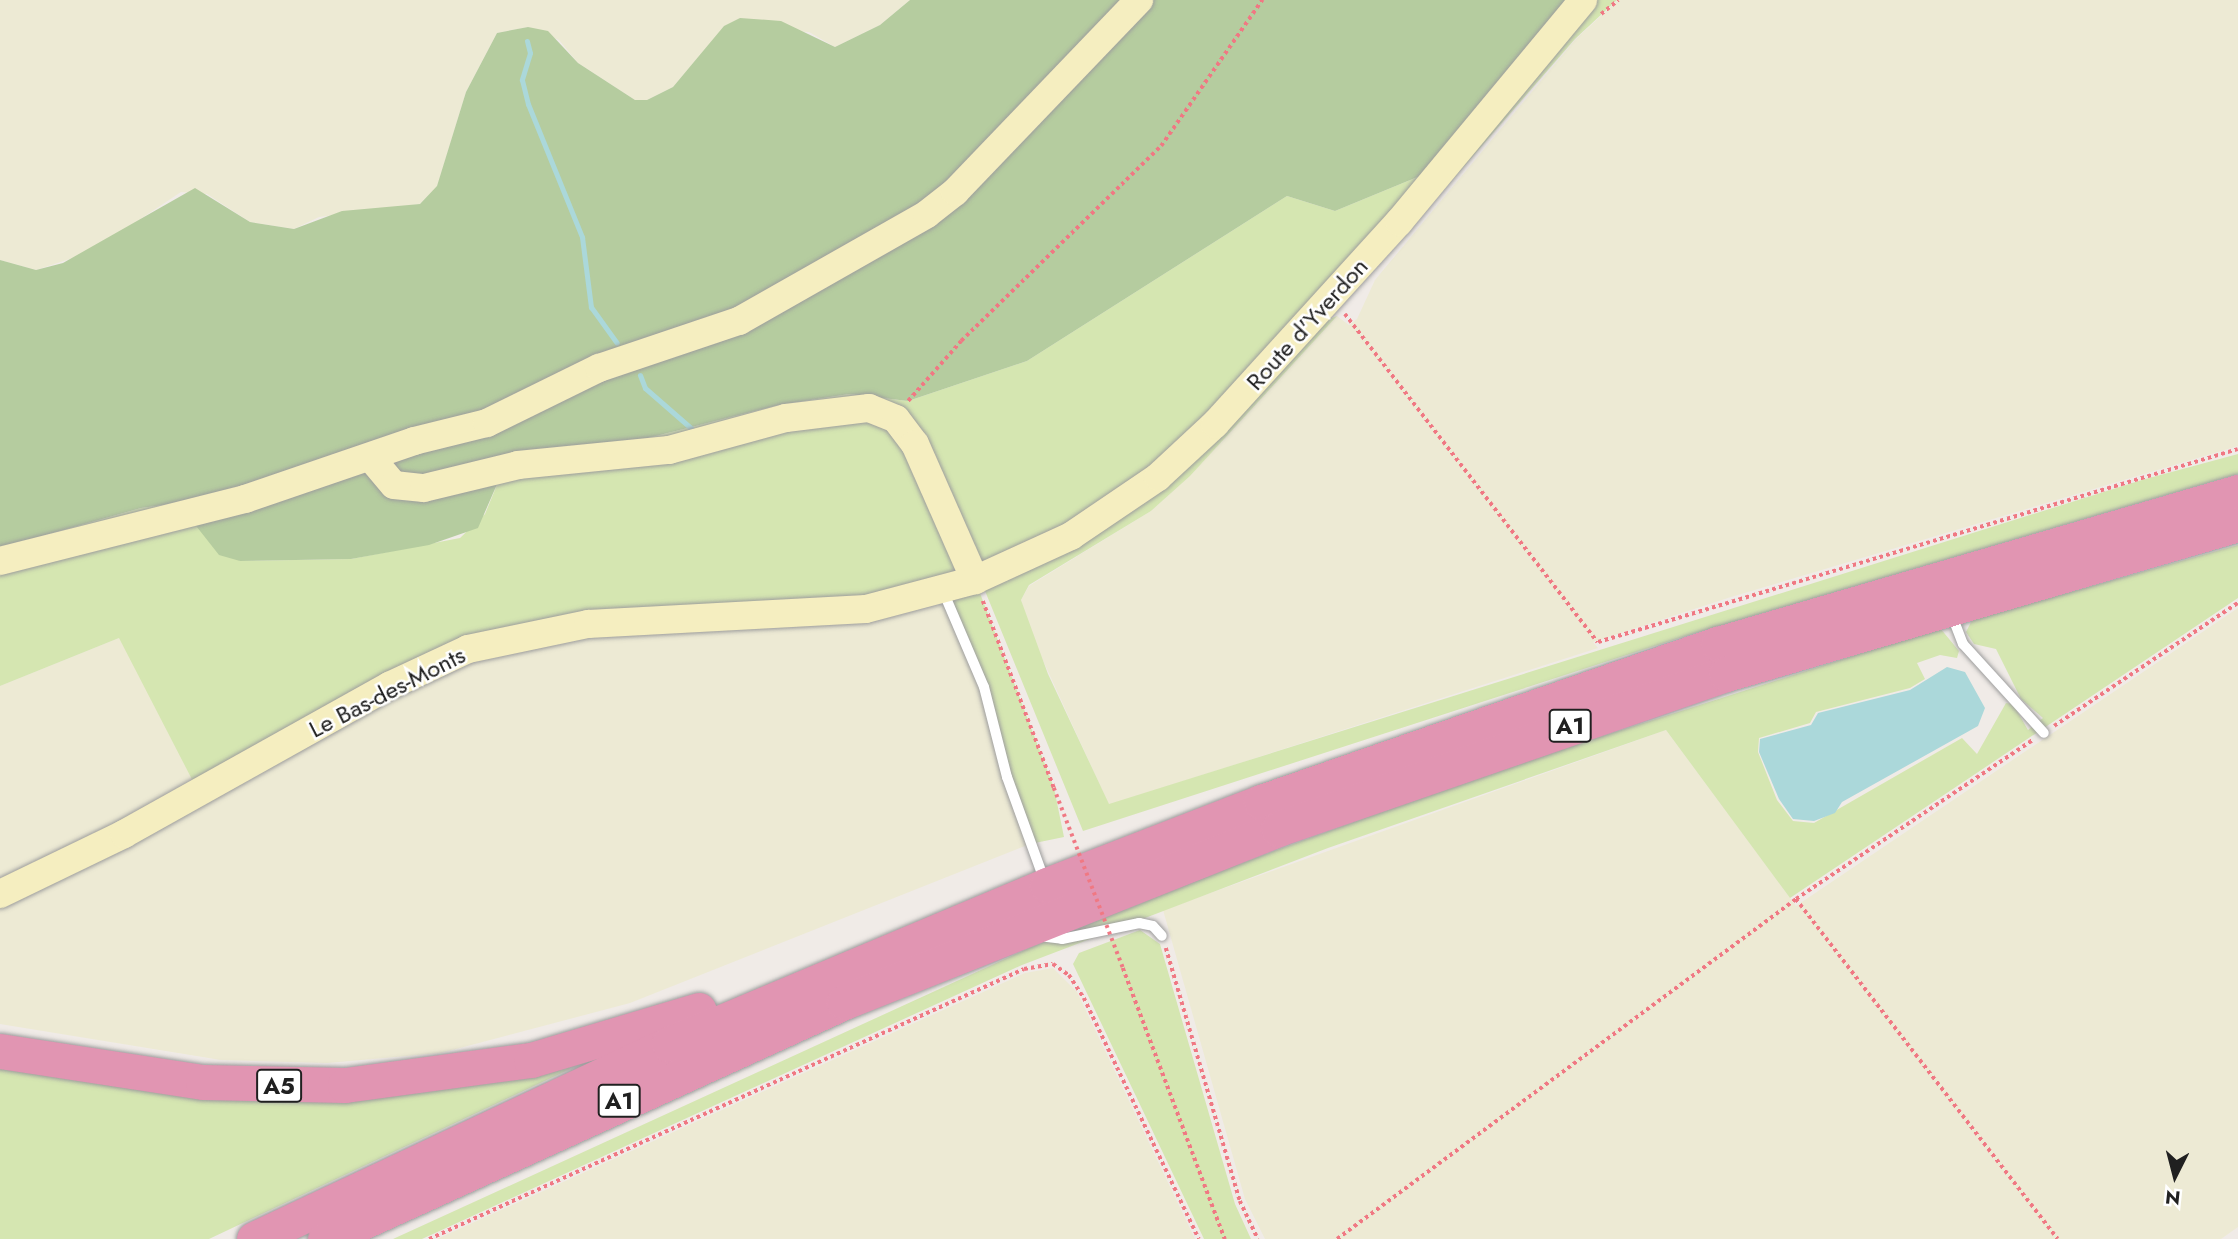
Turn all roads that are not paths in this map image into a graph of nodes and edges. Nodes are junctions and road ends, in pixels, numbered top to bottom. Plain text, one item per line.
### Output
1 (1139, 0) edge
2 (1583, 0) edge
3 (371, 458) junction
4 (2238, 492) edge
5 (2238, 524) edge
6 (0, 562) edge
7 (975, 580) junction
8 (943, 590) junction
9 (1949, 606) junction
10 (2043, 733) road end
11 (1046, 885) junction
12 (0, 894) edge
13 (1023, 929) junction
14 (1163, 936) road end
15 (876, 955) junction
16 (0, 1051) edge
17 (254, 1239) edge
18 (325, 1239) edge

1 - 3 street
2 - 7 street, Route d'Yverdon
3 - 6 street
3 - 7 street
4 - 11 highway, A1
5 - 9 highway, A1
7 - 8 street, Le Bas-des-Monts
8 - 11 lane
8 - 12 street, Le Bas-des-Monts
9 - 10 lane
9 - 13 highway, A1
11 - 15 highway, A1
13 - 14 lane
13 - 18 highway, A1
15 - 16 highway, A5
15 - 17 highway, A1

